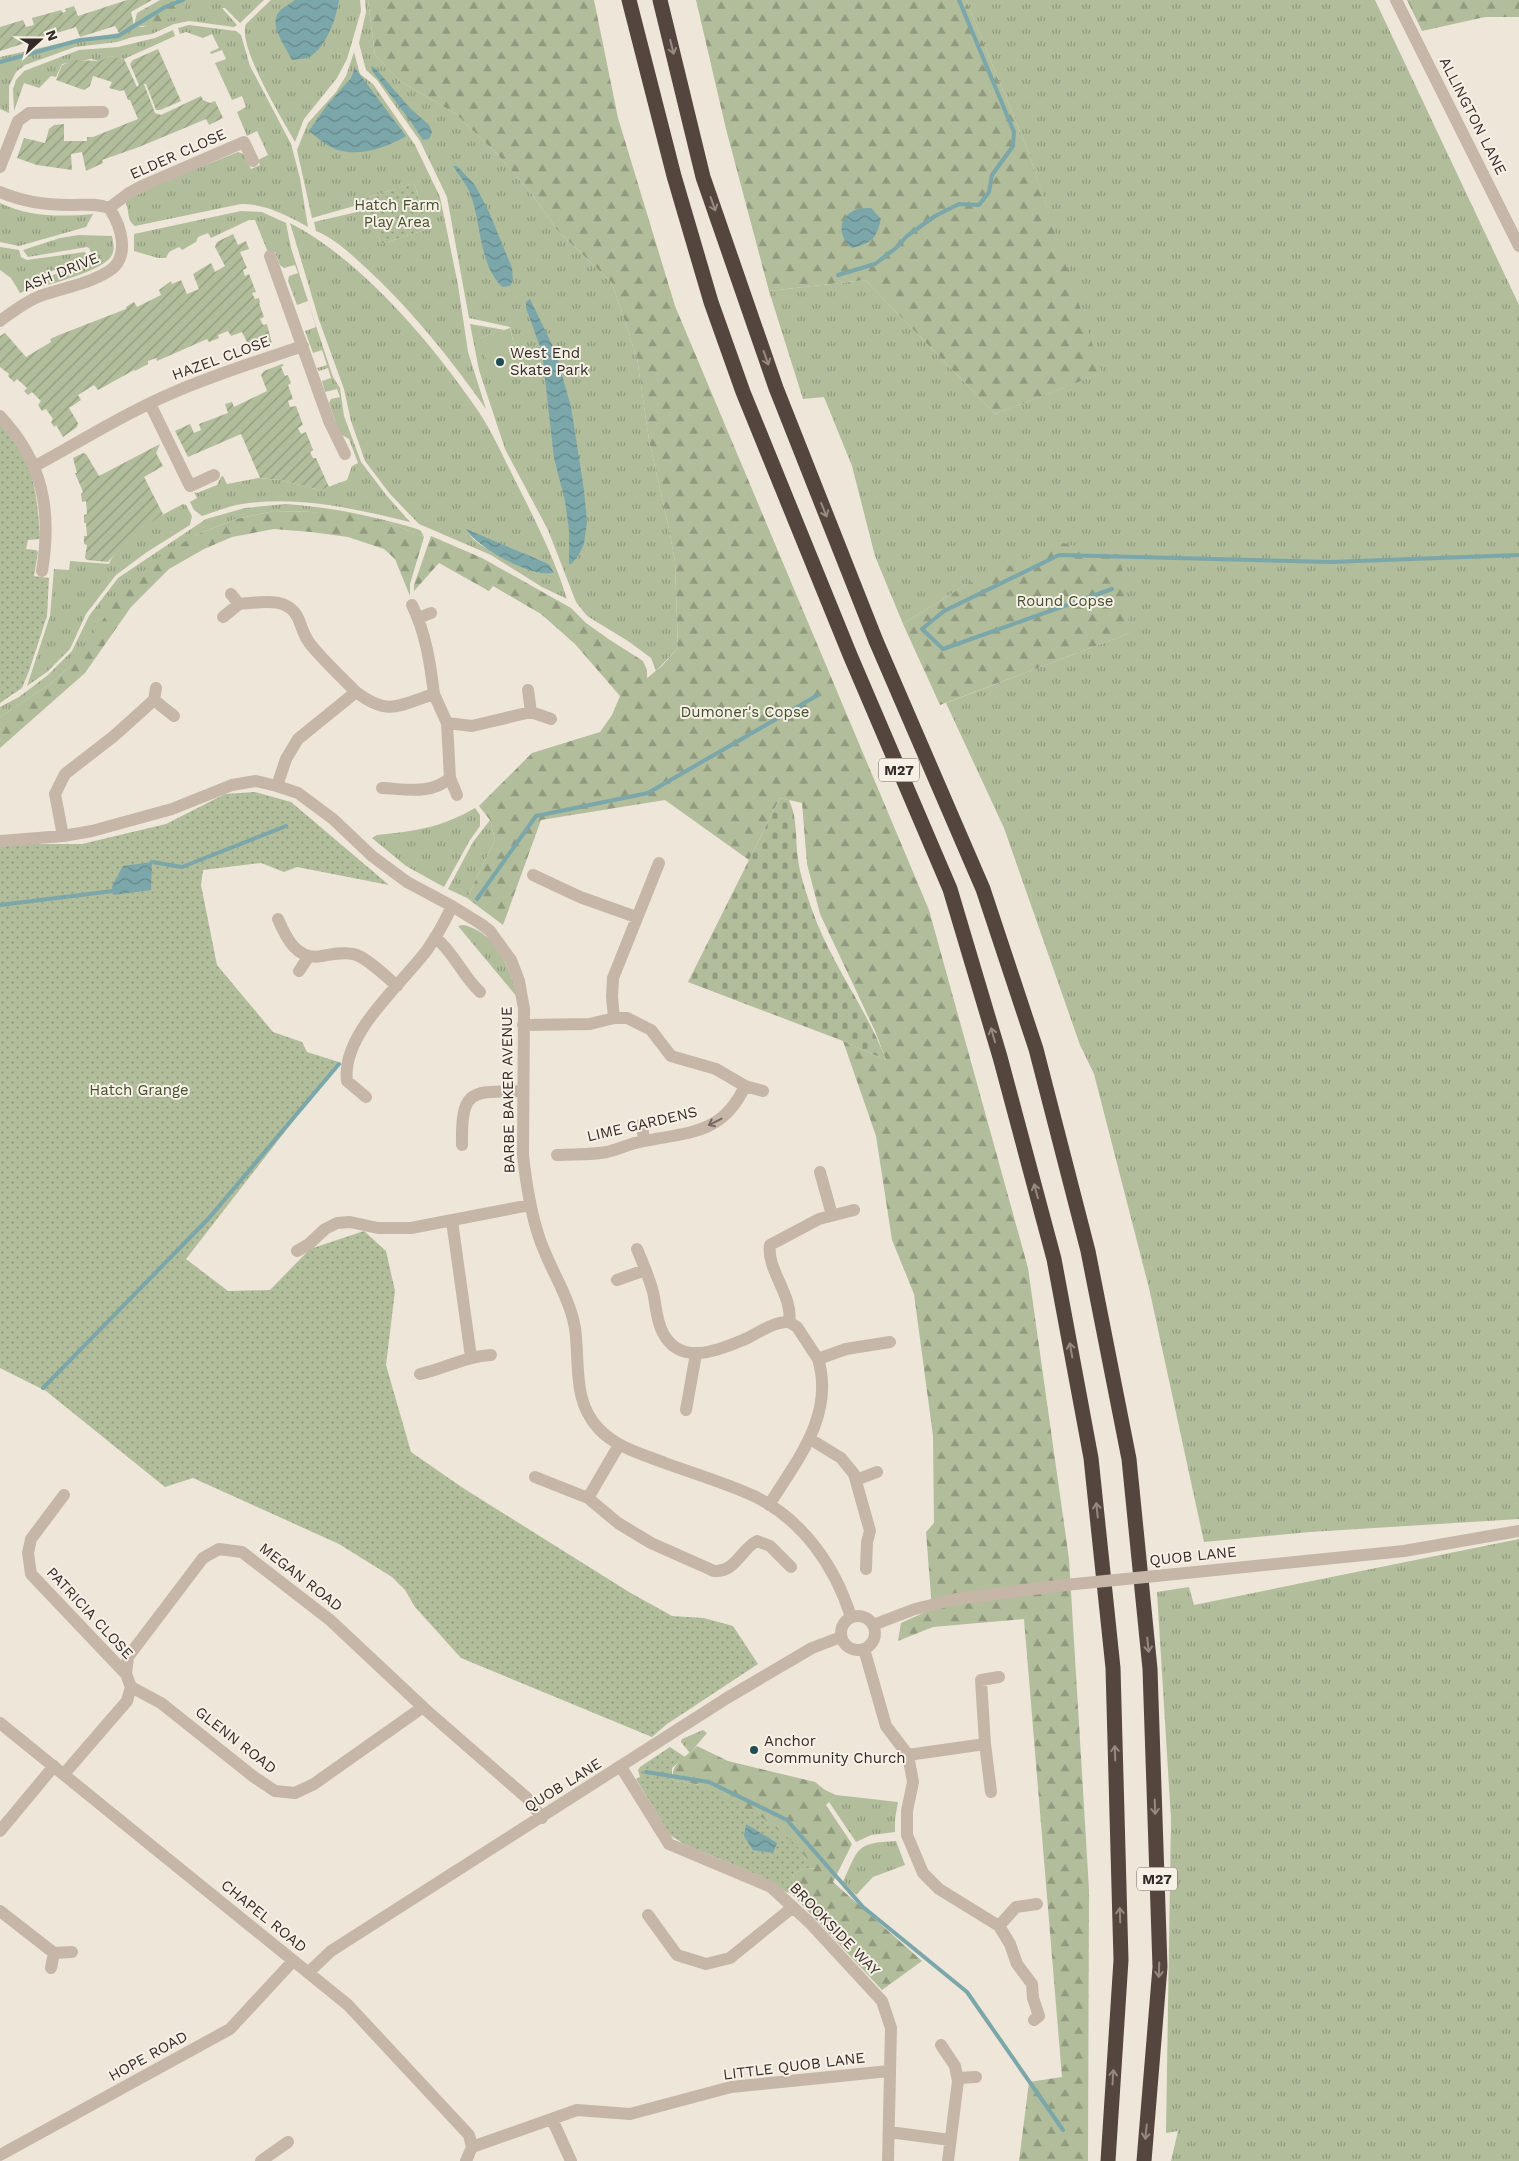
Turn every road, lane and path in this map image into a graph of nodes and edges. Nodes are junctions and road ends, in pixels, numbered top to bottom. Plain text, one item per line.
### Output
1 (629, 0) edge
2 (660, 0) edge
3 (1396, 0) edge
4 (103, 112) dead end
5 (253, 161) dead end
6 (0, 167) edge
7 (0, 192) edge
8 (109, 208) junction
9 (1519, 246) edge
10 (270, 256) dead end
11 (0, 320) edge
12 (303, 346) junction
13 (150, 404) junction
14 (0, 416) edge
15 (345, 454) dead end
16 (35, 466) junction
17 (214, 475) dead end
18 (42, 571) dead end
19 (412, 605) dead end
20 (432, 612) dead end
21 (223, 617) dead end
22 (418, 618) junction
23 (528, 690) dead end
24 (356, 692) junction
25 (434, 694) junction
26 (531, 712) junction
27 (174, 716) dead end
28 (551, 719) dead end
29 (447, 723) junction
30 (450, 778) junction
31 (277, 786) junction
32 (382, 788) dead end
33 (457, 795) dead end
34 (63, 836) junction
35 (0, 841) edge
36 (659, 863) dead end
37 (533, 875) dead end
38 (452, 906) junction
39 (636, 917) junction
40 (278, 919) dead end
41 (435, 938) junction
42 (309, 956) junction
43 (299, 971) dead end
44 (397, 986) junction
45 (480, 992) dead end
46 (614, 1018) junction
47 (523, 1025) junction
48 (745, 1086) junction
49 (523, 1091) junction
50 (763, 1091) dead end
51 (366, 1097) dead end
52 (642, 1124) dead end
53 (644, 1141) junction
54 (462, 1145) dead end
55 (557, 1155) dead end
56 (820, 1172) dead end
57 (530, 1205) junction
58 (854, 1210) dead end
59 (832, 1214) junction
60 (452, 1221) junction
61 (637, 1249) dead end
62 (297, 1251) dead end
63 (645, 1270) junction
64 (617, 1280) dead end
65 (789, 1322) junction
66 (890, 1342) dead end
67 (696, 1354) junction
68 (491, 1355) dead end
69 (471, 1357) junction
70 (818, 1359) junction
71 (420, 1374) dead end
72 (686, 1410) dead end
73 (810, 1439) junction
74 (619, 1445) junction
75 (877, 1472) dead end
76 (535, 1477) dead end
77 (856, 1480) junction
78 (64, 1495) dead end
79 (588, 1498) junction
80 (769, 1505) junction
81 (1519, 1531) edge
82 (791, 1567) dead end
83 (866, 1569) dead end
84 (851, 1617) junction
85 (873, 1625) junction
86 (841, 1637) junction
87 (864, 1649) junction
88 (126, 1674) junction
89 (999, 1677) dead end
90 (131, 1687) junction
91 (423, 1707) junction
92 (0, 1723) edge
93 (985, 1744) junction
94 (908, 1755) junction
95 (621, 1767) junction
96 (59, 1770) junction
97 (990, 1792) dead end
98 (542, 1818) junction
99 (0, 1831) edge
100 (1037, 1904) dead end
101 (793, 1907) junction
102 (0, 1911) edge
103 (648, 1916) dead end
104 (999, 1926) junction
105 (72, 1952) dead end
106 (54, 1953) junction
107 (293, 1961) junction
108 (51, 1968) dead end
109 (309, 1972) junction
110 (1034, 2020) dead end
111 (941, 2045) dead end
112 (890, 2071) junction
113 (976, 2077) dead end
114 (958, 2078) junction
115 (552, 2119) junction
116 (889, 2132) junction
117 (950, 2140) junction
118 (288, 2142) dead end
119 (472, 2147) junction
120 (0, 2155) edge
121 (261, 2161) edge
122 (466, 2161) edge
123 (570, 2161) edge
124 (888, 2161) edge
125 (948, 2161) edge
126 (1108, 2161) edge
127 (1144, 2161) edge

126 -> 1 highway, M27
2 -> 127 highway, M27
3 - 9 street, ALLINGTON LANE
4 - 6 street
5 - 8 street, ELDER CLOSE
7 - 8 street
8 - 11 street, ASH DRIVE
10 - 12 street
12 - 13 street, HAZEL CLOSE
12 - 15 street
13 - 16 street, HAZEL CLOSE
13 - 17 street
14 - 16 street
16 - 18 street
19 - 22 street
20 - 22 street
21 - 24 street
22 - 25 street
23 - 26 street
24 - 25 street
24 - 31 street
25 - 29 street
26 - 28 street
26 - 29 street
27 - 34 street
29 - 30 street
30 - 32 street
30 - 33 street
31 - 34 street, BARBE BAKER AVENUE
31 - 38 street, BARBE BAKER AVENUE
34 - 35 street, BARBE BAKER AVENUE
36 - 39 street
37 - 39 street
38 - 41 street
38 - 47 street, BARBE BAKER AVENUE
39 - 46 street
40 - 42 street
41 - 44 street
41 - 45 street
42 - 43 street
42 - 44 street
44 - 51 street
46 - 47 street
46 - 48 street
47 - 49 street, BARBE BAKER AVENUE
48 - 50 street
48 -> 53 street, LIME GARDENS
49 - 54 street
49 - 57 street, BARBE BAKER AVENUE
52 - 53 street
53 - 55 street, LIME GARDENS
56 - 59 street
57 - 60 street
57 - 74 street, BARBE BAKER AVENUE
58 - 59 street
59 - 65 street
60 - 62 street
60 - 69 street
61 - 63 street
63 - 64 street
63 - 67 street
65 - 67 street
65 - 70 street
66 - 70 street
67 - 72 street
68 - 69 street
69 - 71 street
70 - 73 street
73 - 77 street
73 - 80 street
74 - 79 street
74 - 80 street, BARBE BAKER AVENUE
75 - 77 street
76 - 79 street
77 - 83 street
78 - 88 street, PATRICIA CLOSE
79 - 82 street
80 - 84 street, BARBE BAKER AVENUE
81 - 85 street, QUOB LANE, bridge
84 - 85 street
84 - 86 street
85 - 87 street
86 - 87 street
86 - 95 street, QUOB LANE
87 - 94 street
88 - 90 street
88 - 91 street, MEGAN ROAD
89 - 93 street
90 - 91 street, GLENN ROAD
90 - 96 street
91 - 98 street, MEGAN ROAD
92 - 96 street, CHAPEL ROAD
93 - 94 street
93 - 97 street
94 - 104 street
95 - 98 street, QUOB LANE
95 - 101 street, BROOKSIDE WAY
96 - 99 street
96 - 107 street, CHAPEL ROAD
98 - 109 street, QUOB LANE
100 - 104 street
101 - 103 street
101 - 112 street, BROOKSIDE WAY
102 - 106 street
104 - 110 street
105 - 106 street
106 - 108 street
107 - 109 street, CHAPEL ROAD
107 - 120 street, HOPE ROAD
109 - 119 street, CHAPEL ROAD
111 - 114 street
112 - 115 street, LITTLE QUOB LANE
112 - 116 street, BROOKSIDE WAY
113 - 114 street
114 - 117 street
115 - 119 street, LITTLE QUOB LANE
115 - 123 street
116 - 117 street
116 - 124 street, BROOKSIDE WAY
117 - 125 street
118 - 121 street
119 - 122 street

